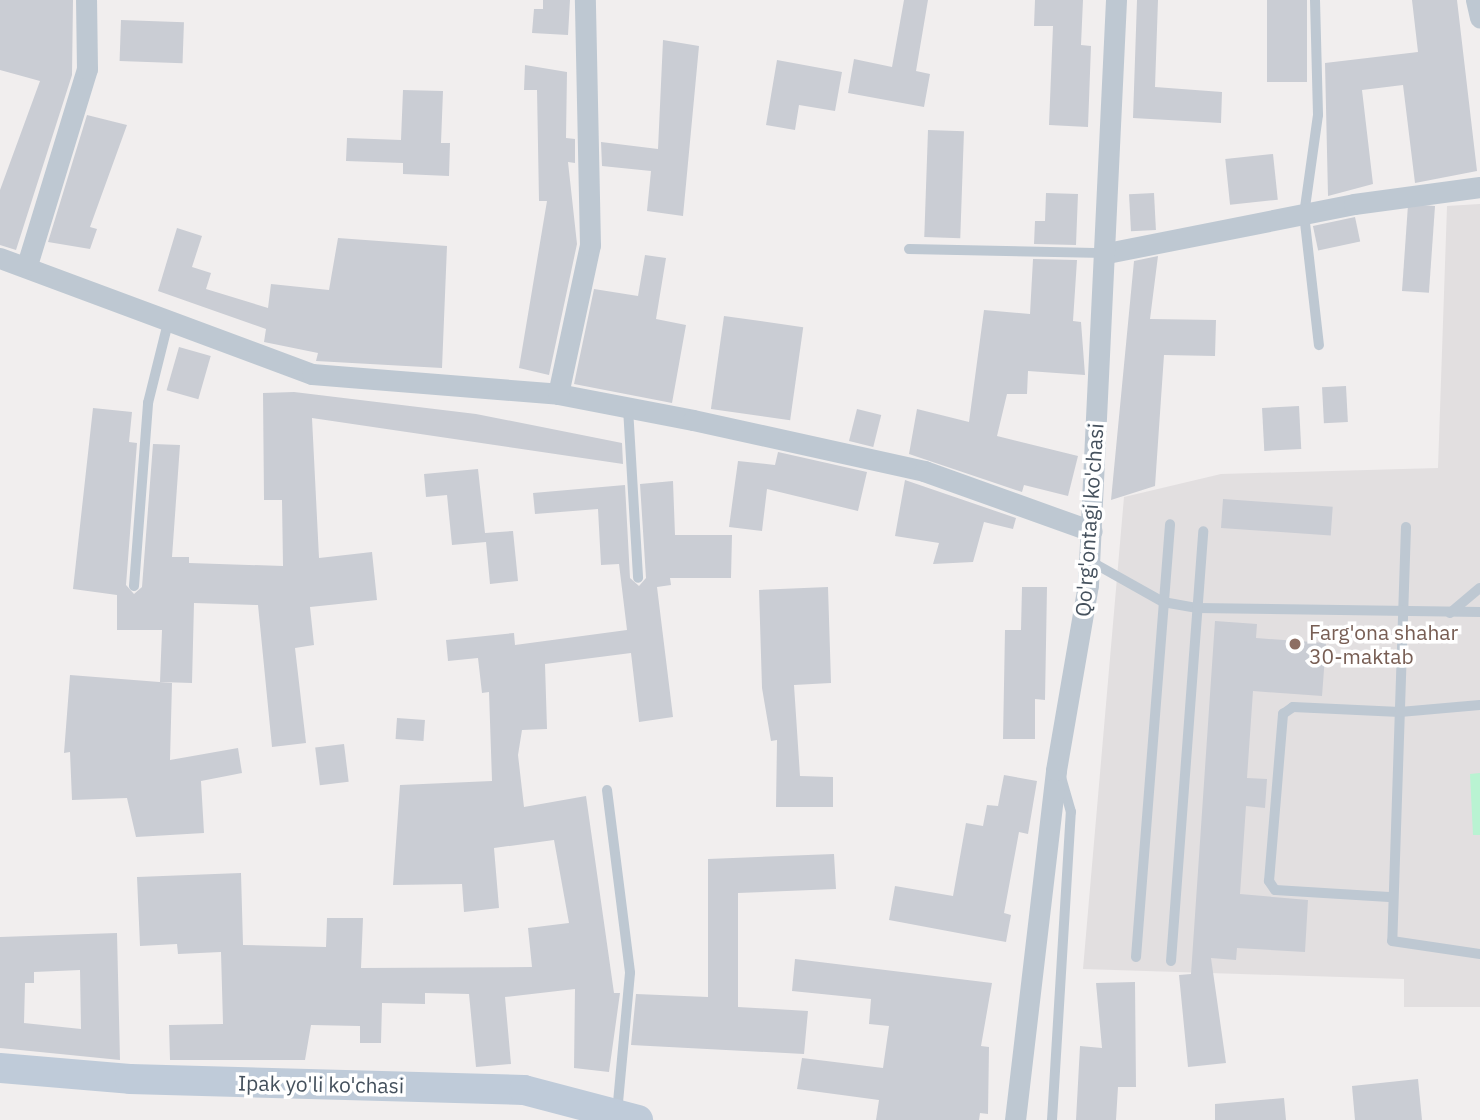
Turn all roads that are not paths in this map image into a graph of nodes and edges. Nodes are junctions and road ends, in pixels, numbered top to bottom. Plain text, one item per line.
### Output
1 (86, 0) edge
2 (585, 0) edge
3 (1116, 0) edge
4 (1315, 0) edge
5 (1476, 0) edge
6 (1480, 18) edge
7 (1480, 187) edge
8 (1304, 214) junction
9 (909, 249) dead end
10 (1107, 253) junction
11 (0, 258) edge
12 (27, 265) junction
13 (170, 317) junction
14 (1319, 345) dead end
15 (558, 394) junction
16 (628, 408) junction
17 (1170, 524) dead end
18 (1406, 527) dead end
19 (1092, 531) junction
20 (1203, 531) dead end
21 (1090, 561) junction
22 (638, 578) dead end
23 (134, 586) dead end
24 (1480, 588) edge
25 (1163, 602) junction
26 (1197, 608) junction
27 (1480, 612) edge
28 (1450, 613) junction
29 (1402, 616) junction
30 (1480, 705) edge
31 (1400, 712) junction
32 (1056, 770) junction
33 (607, 790) dead end
34 (1389, 897) junction
35 (1480, 954) edge
36 (1136, 957) dead end
37 (1171, 961) dead end
38 (0, 1068) edge
39 (628, 1117) edge
40 (1015, 1120) edge
41 (1052, 1120) edge

1 - 12 street
2 - 15 street
3 - 10 street, Qo'rg'ontagi ko'chasi
4 - 8 lane
5 - 6 street
7 - 8 street
8 - 10 street
8 - 14 lane
9 - 10 lane
10 - 19 street, Qo'rg'ontagi ko'chasi
11 - 12 street
12 - 13 street
13 - 15 street
13 - 23 lane
15 - 16 street
16 - 19 street
16 - 22 lane
17 - 25 lane
18 - 29 lane
19 - 21 street, Qo'rg'ontagi ko'chasi
20 - 26 lane
21 - 25 lane
21 - 32 street, Qo'rg'ontagi ko'chasi
24 - 28 lane
25 - 26 lane
25 - 36 lane
26 - 29 lane
26 - 37 lane
27 - 28 lane
28 - 29 lane
29 - 31 lane
30 - 31 lane
31 - 34 lane
31 - 34 lane
32 - 40 street, Qo'rg'ontagi ko'chasi
32 - 41 lane
33 - 39 lane
34 - 35 lane
38 - 39 main road, Ipak yo'li ko'chasi

